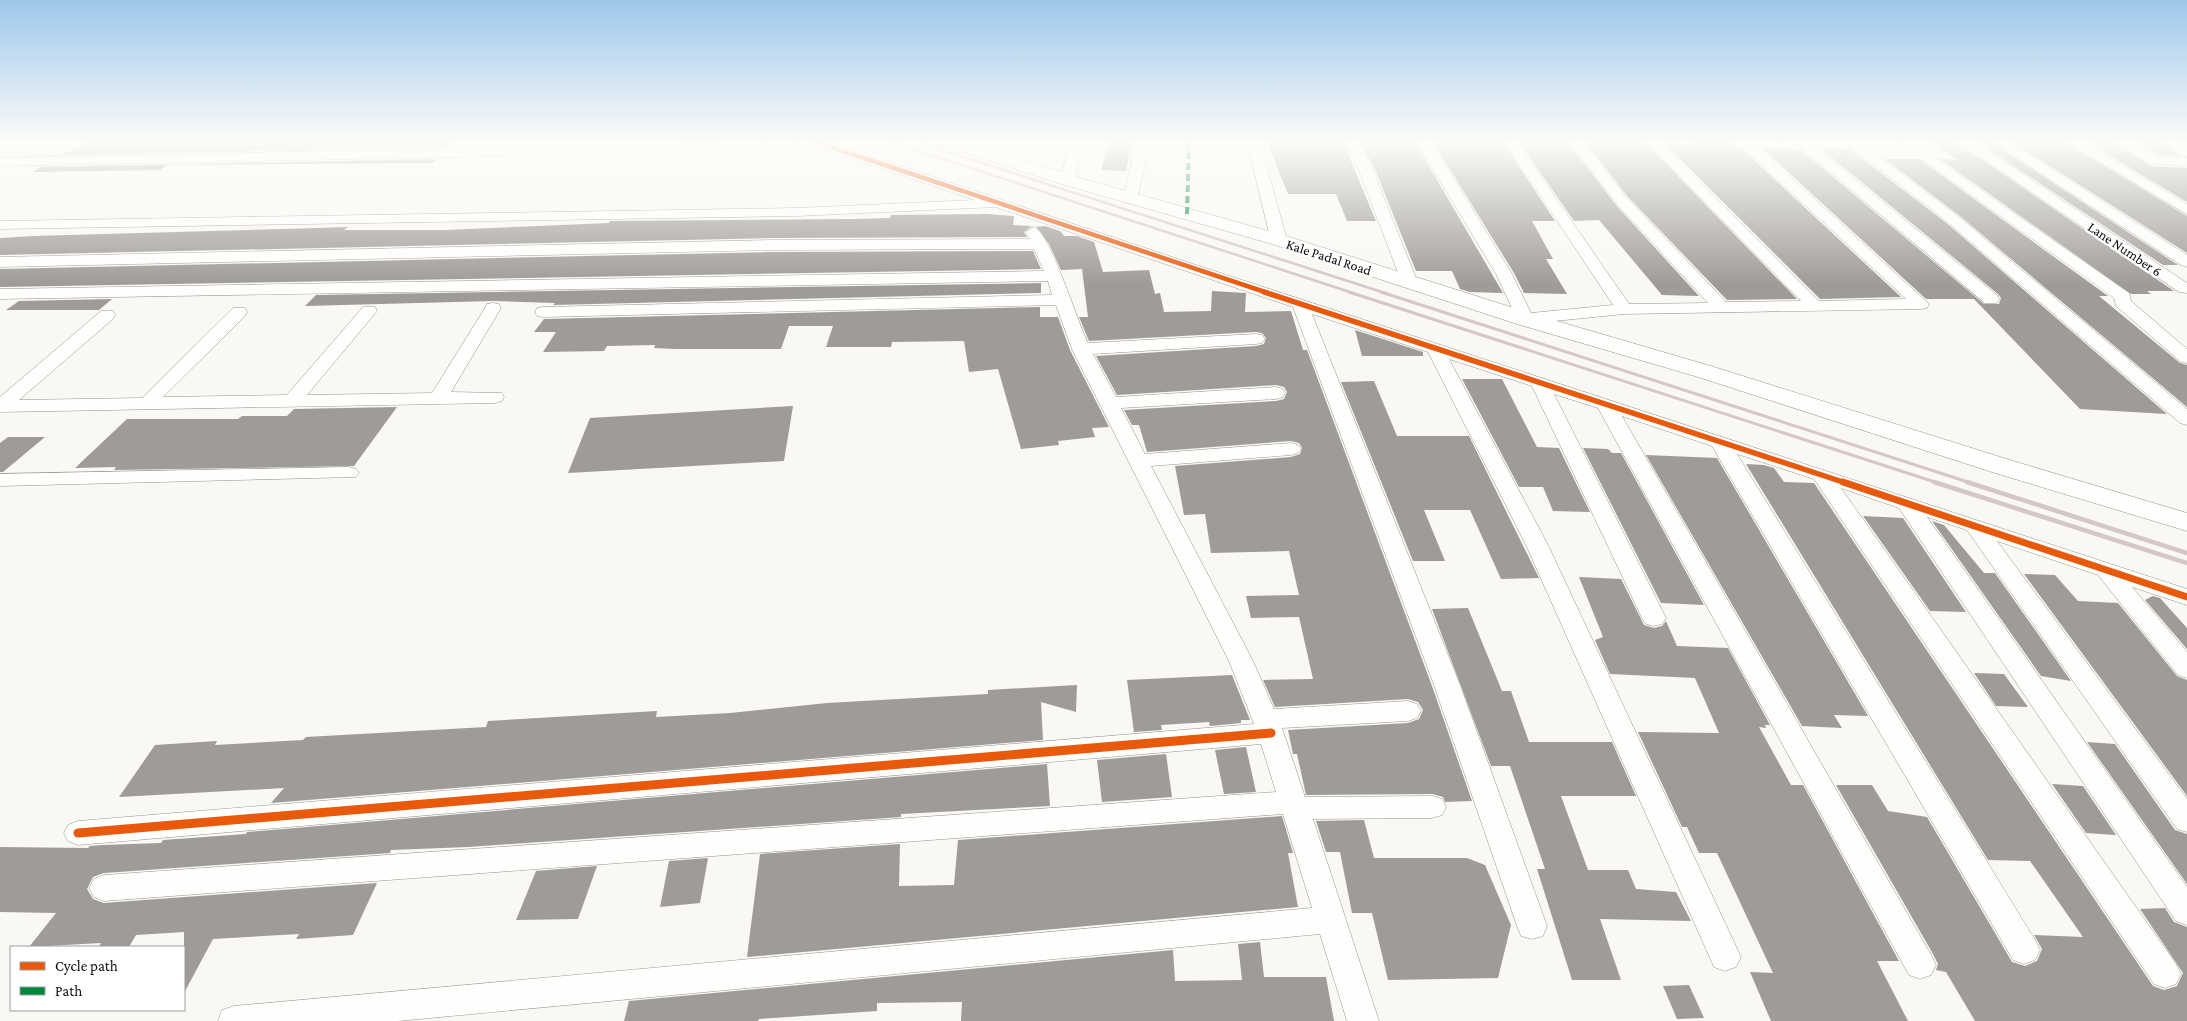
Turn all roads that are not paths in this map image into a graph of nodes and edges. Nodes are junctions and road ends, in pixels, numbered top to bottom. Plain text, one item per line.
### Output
1 (956, 190) edge
2 (962, 190) edge
3 (1101, 190) edge
4 (1132, 190) edge
5 (1266, 190) edge
6 (1373, 190) edge
7 (1453, 190) edge
8 (1543, 190) edge
9 (1613, 190) edge
10 (1700, 190) edge
11 (1796, 190) edge
12 (1858, 190) edge
13 (1914, 190) edge
14 (1972, 190) edge
15 (2037, 190) edge
16 (2074, 190) edge
17 (2153, 190) edge
18 (1130, 198) junction
19 (1004, 204) junction
20 (940, 208) junction
21 (2187, 210) edge
22 (1026, 213) junction
23 (0, 224) edge
24 (1279, 240) junction
25 (1039, 244) junction
26 (0, 262) edge
27 (2187, 262) edge
28 (1054, 276) junction
29 (1410, 283) junction
30 (2186, 289) dead end
31 (0, 294) edge
32 (1990, 299) dead end
33 (1063, 300) junction
34 (1300, 304) junction
35 (1814, 305) junction
36 (492, 308) dead end
37 (1624, 309) junction
38 (1723, 309) junction
39 (369, 310) dead end
40 (239, 312) dead end
41 (543, 312) dead end
42 (106, 315) dead end
43 (1525, 319) junction
44 (1256, 340) dead end
45 (1082, 348) junction
46 (1435, 349) junction
47 (2187, 358) edge
48 (1540, 384) junction
49 (1276, 393) dead end
50 (495, 397) dead end
51 (437, 398) junction
52 (292, 401) junction
53 (1109, 403) junction
54 (146, 404) junction
55 (1606, 405) junction
56 (0, 406) edge
57 (2187, 419) edge
58 (1720, 442) junction
59 (1291, 449) dead end
60 (1137, 461) junction
61 (350, 473) dead end
62 (1822, 476) junction
63 (0, 480) edge
64 (1907, 503) junction
65 (2187, 522) edge
66 (1974, 525) junction
67 (2106, 570) junction
68 (2187, 597) edge
69 (1654, 618) dead end
70 (2187, 669) edge
71 (1408, 711) dead end
72 (1267, 726) junction
73 (1294, 805) junction
74 (1432, 808) dead end
75 (2187, 821) edge
76 (78, 833) dead end
77 (104, 888) dead end
78 (2187, 912) edge
79 (1332, 920) junction
80 (1532, 926) dead end
81 (2024, 950) dead end
82 (1725, 957) dead end
83 (1920, 965) dead end
84 (2165, 974) dead end
85 (234, 1021) edge
86 (1364, 1021) edge

1 - 20 street
2 - 19 street
3 - 18 street, Kale Padal Road
4 - 18 street
5 - 24 street
6 - 29 street
7 - 43 street
8 - 37 street
9 - 38 street
10 - 35 street
11 - 35 street
12 - 32 street
13 - 57 street
14 - 47 street
15 - 30 street, Lane Number 6
16 - 27 street
17 - 21 street
18 - 24 street, Kale Padal Road
19 - 20 street
19 - 22 street
20 - 23 street
22 - 25 street
22 - 34 street
24 - 29 street, Kale Padal Road
25 - 26 street
25 - 28 street
28 - 31 street
28 - 33 street
29 - 43 street, Kale Padal Road
33 - 41 street
33 - 45 street
34 - 46 street
34 - 80 street
35 - 38 street
36 - 51 street
37 - 38 street
37 - 43 street
39 - 52 street
40 - 54 street
42 - 56 street
43 - 65 street, Kale Padal Road
44 - 45 street
45 - 53 street
46 - 48 street
46 - 82 street
48 - 55 street
48 - 69 street
49 - 53 street
50 - 51 street
51 - 52 street
52 - 54 street
53 - 60 street
54 - 56 street
55 - 58 street
55 - 83 street
58 - 62 street
58 - 81 street
59 - 60 street
60 - 72 street
61 - 63 street
62 - 64 street
62 - 84 street
64 - 66 street
64 - 78 street
66 - 67 street
66 - 75 street
67 - 68 street
67 - 70 street
71 - 72 street
72 - 73 street
72 - 76 street
73 - 74 street
73 - 77 street
73 - 79 street
79 - 85 street
79 - 86 street

